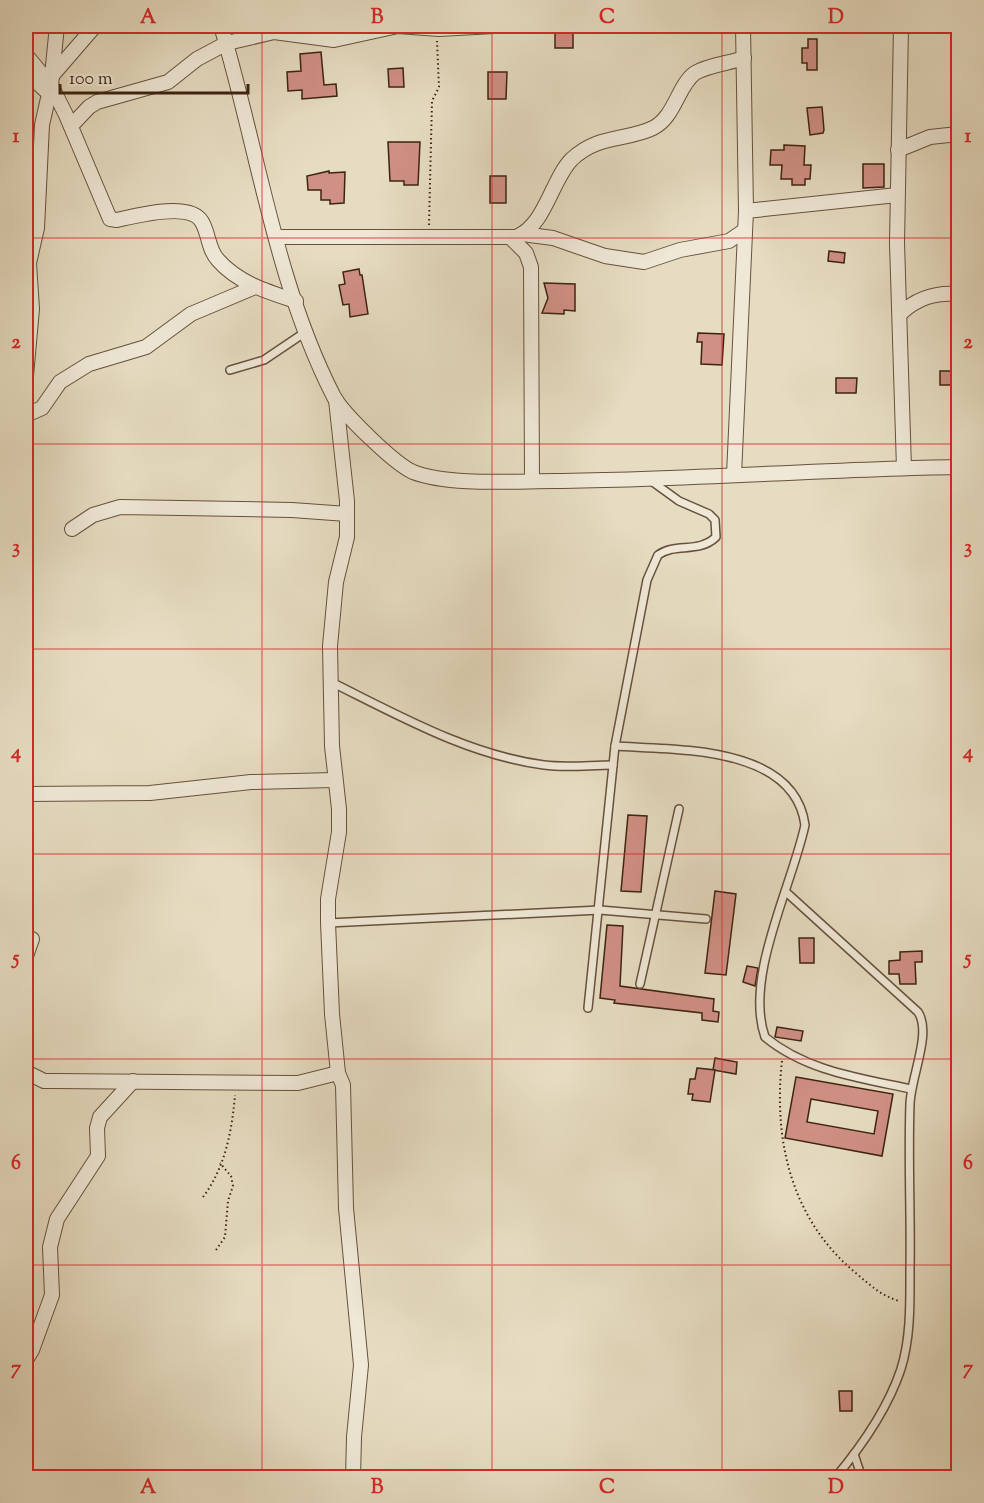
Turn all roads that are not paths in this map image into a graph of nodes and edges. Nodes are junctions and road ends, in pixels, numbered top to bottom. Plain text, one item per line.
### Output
1 (57, 26) edge
2 (95, 26) edge
3 (221, 26) edge
4 (494, 26) edge
5 (743, 26) edge
6 (901, 26) edge
7 (226, 43) junction
8 (26, 55) edge
9 (744, 58) junction
10 (26, 72) edge
11 (50, 85) junction
12 (71, 126) junction
13 (958, 134) edge
14 (898, 150) junction
15 (897, 195) junction
16 (746, 211) junction
17 (745, 230) junction
18 (517, 236) junction
19 (276, 237) junction
20 (255, 287) junction
21 (958, 294) edge
22 (296, 301) junction
23 (900, 314) junction
24 (307, 332) junction
25 (230, 370) dead end
26 (26, 376) edge
27 (336, 399) junction
28 (26, 415) edge
29 (958, 467) edge
30 (904, 468) junction
31 (734, 475) junction
32 (650, 480) junction
33 (532, 481) junction
34 (347, 514) junction
35 (72, 529) dead end
36 (331, 682) junction
37 (615, 746) junction
38 (613, 765) junction
39 (334, 780) junction
40 (26, 794) edge
41 (679, 809) dead end
42 (786, 892) junction
43 (600, 910) junction
44 (657, 913) junction
45 (706, 919) dead end
46 (328, 922) junction
47 (32, 939) dead end
48 (26, 956) edge
49 (640, 984) dead end
50 (588, 1008) dead end
51 (26, 1072) edge
52 (338, 1073) junction
53 (133, 1081) junction
54 (911, 1089) junction
55 (26, 1360) edge
56 (854, 1454) junction
57 (353, 1478) edge
58 (835, 1478) edge
59 (862, 1478) edge

1 - 11 street
2 - 11 street
3 - 7 street
4 - 7 street
5 - 9 street
6 - 14 street
7 - 12 street
7 - 19 street
8 - 11 street
9 - 16 street
9 - 18 street
10 - 11 street
11 - 12 street
11 - 26 street
12 - 20 street
13 - 14 street
14 - 15 street
15 - 16 street
15 - 23 street
16 - 17 street
17 - 18 street
17 - 31 street
18 - 19 street
18 - 33 street
19 - 22 street
20 - 22 street
20 - 28 street
21 - 23 street
22 - 24 street
23 - 30 street
24 - 25 lane
24 - 27 street
27 - 33 street
27 - 34 street
29 - 30 street
30 - 31 street
31 - 32 street
32 - 33 street
32 - 37 lane
34 - 35 street
34 - 36 street
36 - 38 lane
36 - 39 street
37 - 38 lane
37 - 42 lane
38 - 43 lane
39 - 40 street
39 - 46 street
41 - 44 lane
42 - 54 lane
42 - 54 lane
43 - 44 lane
43 - 46 lane
43 - 50 lane
44 - 45 lane
44 - 49 lane
46 - 52 street
47 - 48 street
51 - 53 street
52 - 53 street
52 - 57 street
53 - 55 street
54 - 56 lane
56 - 58 lane
56 - 59 lane

